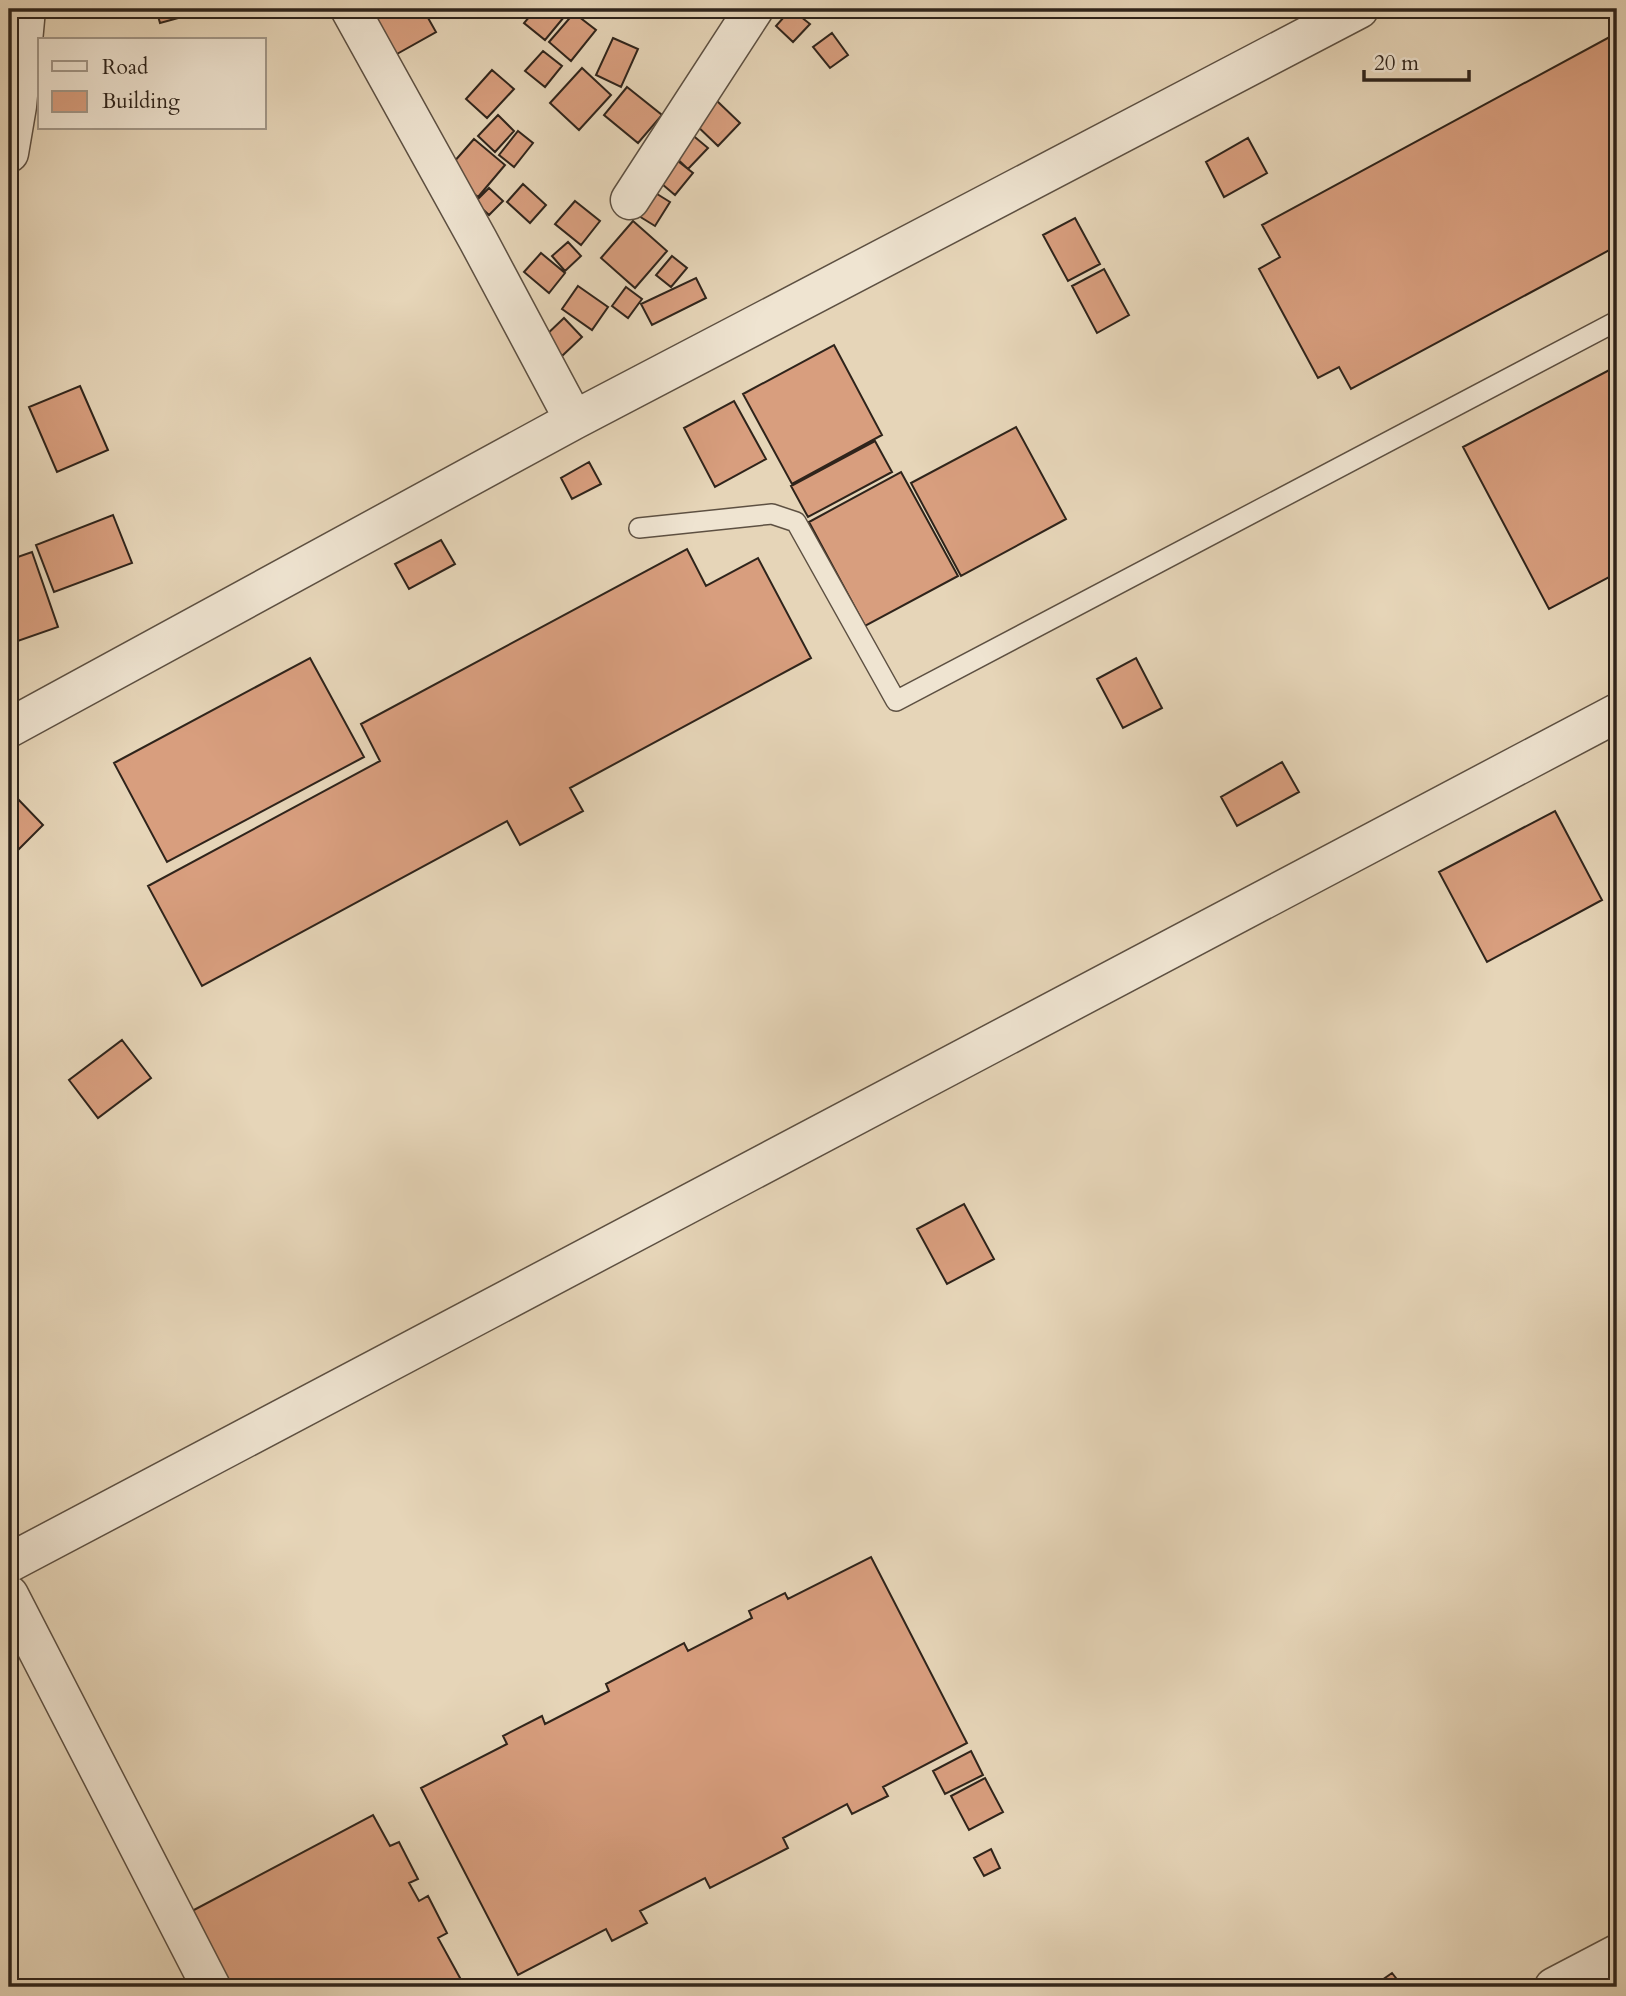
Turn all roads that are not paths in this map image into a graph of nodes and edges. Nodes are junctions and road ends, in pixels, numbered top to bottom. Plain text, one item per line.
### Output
1 (26, 9) edge
2 (350, 9) edge
3 (754, 9) edge
4 (1359, 9) edge
5 (9, 153) edge
6 (630, 200) dead end
7 (1617, 321) edge
8 (574, 420) junction
9 (639, 528) dead end
10 (1617, 713) edge
11 (9, 728) edge
12 (9, 1563) edge
13 (9, 1595) edge
14 (1617, 1954) edge
15 (211, 1987) edge
16 (1554, 1987) edge

1 - 5 street
2 - 8 street
3 - 6 street
4 - 8 street
7 - 9 lane
8 - 11 street
10 - 12 street
13 - 15 street
14 - 16 street

